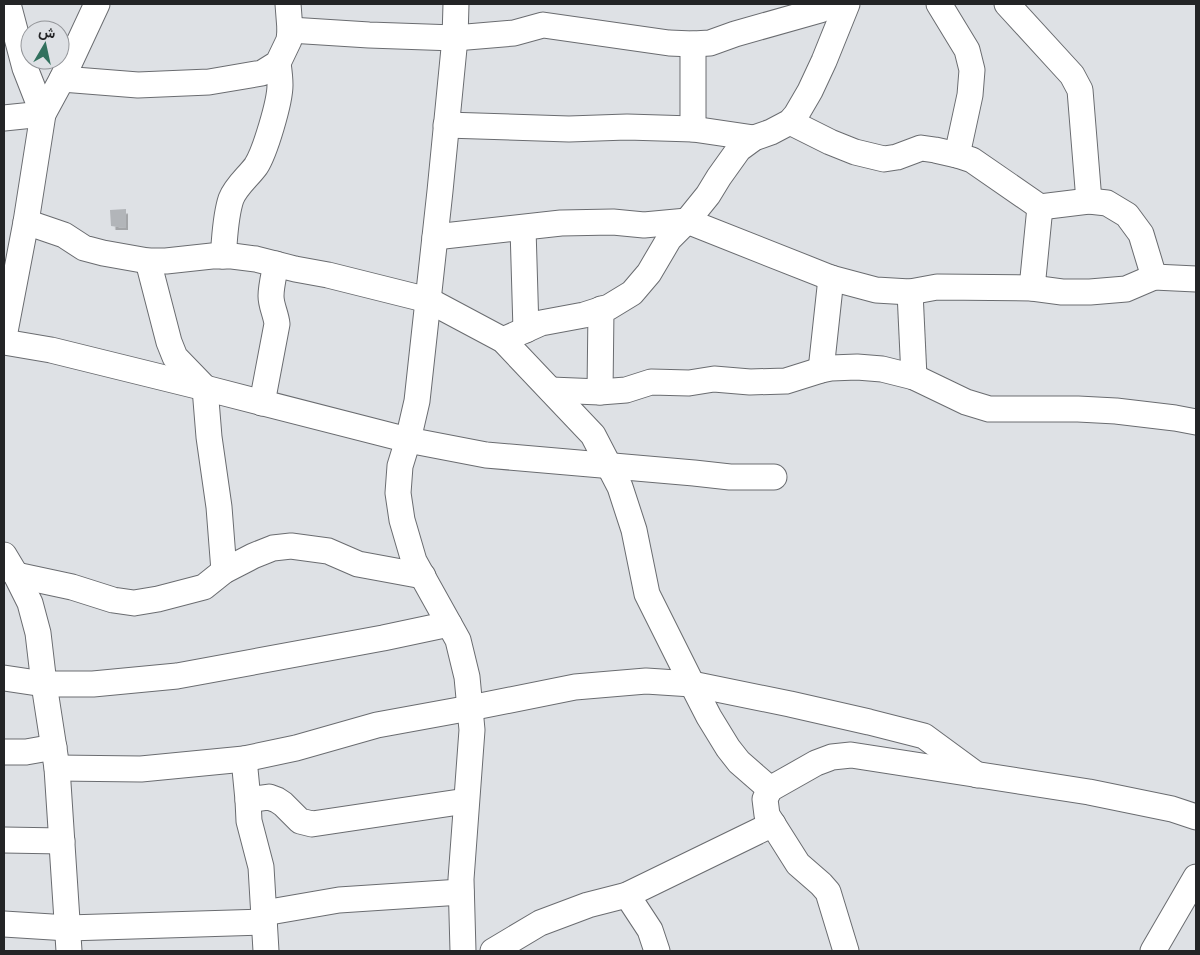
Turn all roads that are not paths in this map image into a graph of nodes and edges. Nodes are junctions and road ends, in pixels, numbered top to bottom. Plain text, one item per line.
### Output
1 (8, 4) edge
2 (97, 4) edge
3 (288, 4) edge
4 (456, 4) edge
5 (834, 4) edge
6 (847, 4) edge
7 (939, 4) edge
8 (1006, 4) edge
9 (290, 30) junction
10 (454, 38) junction
11 (693, 44) junction
12 (12, 52) edge
13 (278, 63) junction
14 (62, 79) junction
15 (43, 114) junction
16 (4, 118) edge
17 (790, 122) junction
18 (446, 125) junction
19 (693, 129) junction
20 (754, 138) junction
21 (957, 155) junction
22 (1089, 201) junction
23 (1040, 207) junction
24 (687, 221) junction
25 (26, 222) junction
26 (523, 228) junction
27 (435, 237) junction
28 (223, 256) junction
29 (148, 261) junction
30 (276, 264) junction
31 (1154, 277) junction
32 (830, 278) junction
33 (1196, 279) edge
34 (1032, 288) junction
35 (910, 292) junction
36 (428, 300) junction
37 (601, 309) junction
38 (526, 330) junction
39 (4, 337) edge
40 (503, 340) junction
41 (4, 342) edge
42 (821, 370) junction
43 (914, 377) junction
44 (205, 388) junction
45 (551, 390) junction
46 (600, 392) junction
47 (262, 403) junction
48 (1196, 422) edge
49 (408, 440) junction
50 (609, 466) junction
51 (774, 477) dead end
52 (10, 565) edge
53 (224, 571) junction
54 (422, 576) junction
55 (449, 624) junction
56 (4, 678) edge
57 (44, 684) junction
58 (692, 684) junction
59 (470, 708) junction
60 (4, 752) edge
61 (55, 758) junction
62 (244, 759) junction
63 (977, 775) junction
64 (770, 789) junction
65 (248, 800) junction
66 (466, 801) junction
67 (1196, 816) edge
68 (773, 824) junction
69 (4, 840) edge
70 (62, 841) junction
71 (1196, 876) edge
72 (461, 892) junction
73 (627, 895) junction
74 (264, 917) junction
75 (4, 924) edge
76 (68, 940) edge
77 (266, 951) edge
78 (463, 951) edge
79 (493, 951) edge
80 (657, 951) edge
81 (846, 951) edge
82 (1153, 951) edge

1 - 12 street
2 - 14 street
3 - 9 street
4 - 10 street
5 - 11 street
6 - 17 street
7 - 21 street
8 - 22 street
9 - 10 street
9 - 13 street
10 - 11 street
10 - 18 street
11 - 19 street
12 - 15 street
13 - 14 street
13 - 28 street
14 - 15 street
15 - 16 street
15 - 25 street
17 - 20 street
17 - 21 street
18 - 19 street
18 - 27 street
19 - 20 street
20 - 24 street
21 - 23 street
22 - 23 street
22 - 31 street
23 - 34 street
24 - 26 street
24 - 32 street
24 - 37 street
25 - 29 street
25 - 39 street
26 - 27 street
26 - 38 street
27 - 36 street
28 - 29 street
28 - 30 street
29 - 44 street
30 - 36 street
30 - 47 street
31 - 33 street
31 - 34 street
32 - 35 street
32 - 42 street
34 - 35 street
35 - 43 street
36 - 40 street
36 - 49 street
37 - 38 street
37 - 46 street
38 - 40 street
40 - 45 street
41 - 44 street
42 - 43 street
42 - 46 street
43 - 48 street
44 - 47 street
44 - 53 street
45 - 46 street
45 - 50 street
47 - 49 street
49 - 50 street
49 - 54 street
50 - 51 street
50 - 58 street
52 - 53 street
52 - 57 street
53 - 54 street
54 - 55 street
55 - 57 street
55 - 59 street
56 - 57 street
57 - 61 street
58 - 59 street
58 - 63 street
58 - 64 street
59 - 62 street
59 - 66 street
60 - 61 street
61 - 62 street
61 - 70 street
62 - 65 street
63 - 64 street
63 - 67 street
64 - 68 street
65 - 66 street
65 - 74 street
66 - 72 street
68 - 73 street
68 - 81 street
69 - 70 street
70 - 76 street
71 - 82 street
72 - 74 street
72 - 78 street
73 - 79 street
73 - 80 street
74 - 76 street
74 - 77 street
75 - 76 street

